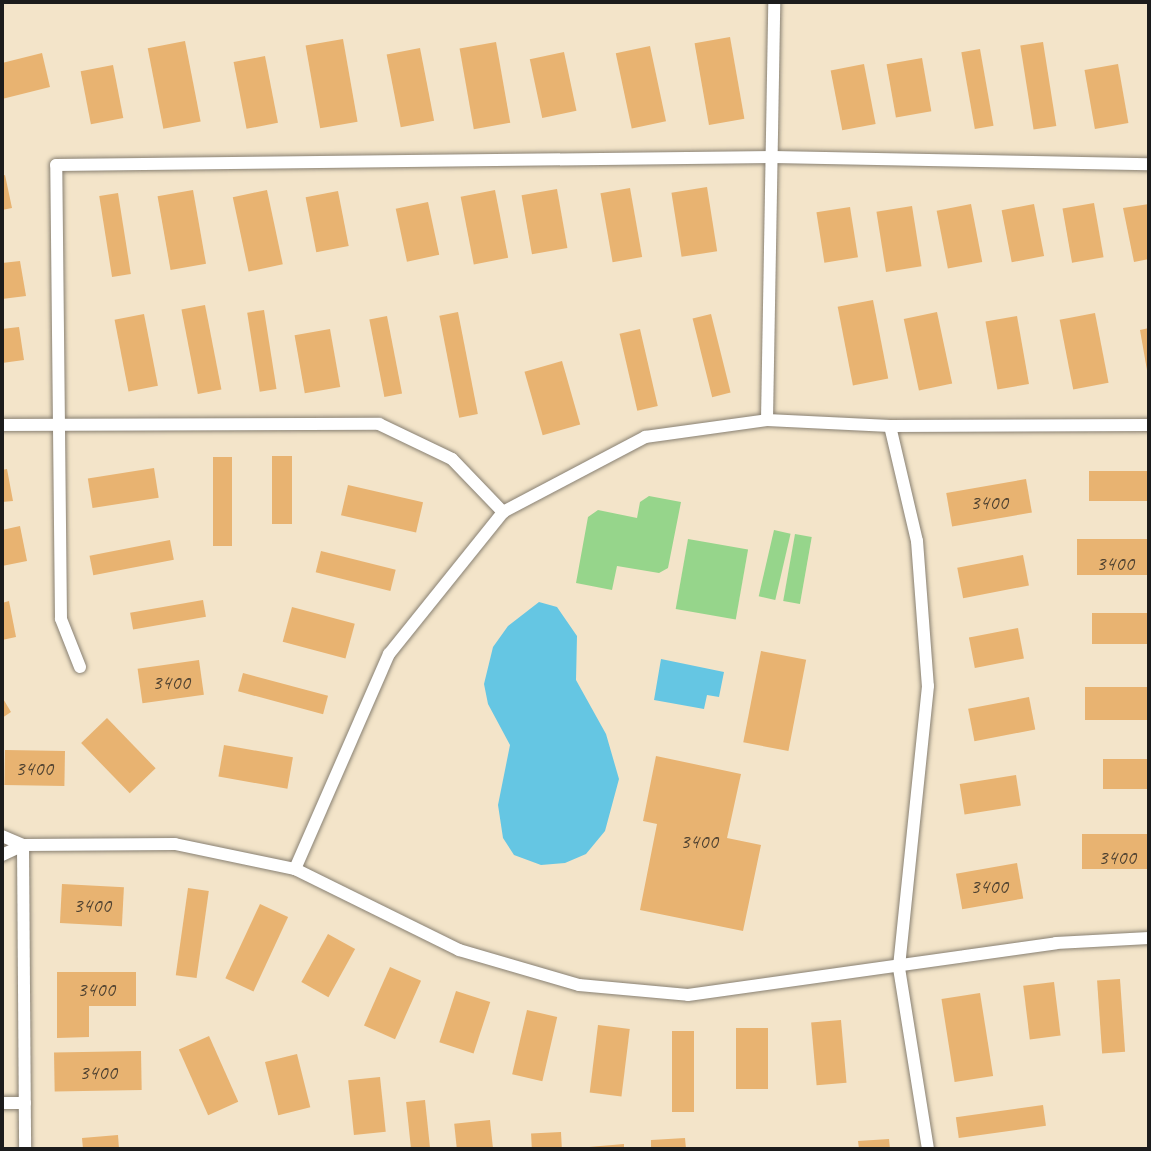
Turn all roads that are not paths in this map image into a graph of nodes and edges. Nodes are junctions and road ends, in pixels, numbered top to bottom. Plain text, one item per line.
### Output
1 (774, 2) edge
2 (773, 158) junction
3 (1149, 164) edge
4 (767, 420) junction
5 (55, 424) junction
6 (2, 425) edge
7 (1149, 425) edge
8 (890, 426) junction
9 (503, 512) junction
10 (80, 667) dead end
11 (2, 836) edge
12 (23, 845) junction
13 (2, 855) edge
14 (295, 869) junction
15 (1149, 938) edge
16 (899, 968) junction
17 (2, 1103) edge
18 (25, 1103) junction
19 (25, 1149) edge
20 (928, 1149) edge

1 - 2 lane
2 - 3 lane
2 - 4 lane
2 - 5 lane
4 - 8 lane
4 - 9 lane
5 - 6 lane
5 - 9 lane
5 - 10 lane
7 - 8 lane
8 - 16 lane
9 - 14 lane
11 - 12 lane
12 - 13 lane
12 - 14 lane
12 - 18 lane
14 - 16 lane
15 - 16 lane
16 - 20 lane
17 - 18 lane
18 - 19 lane

